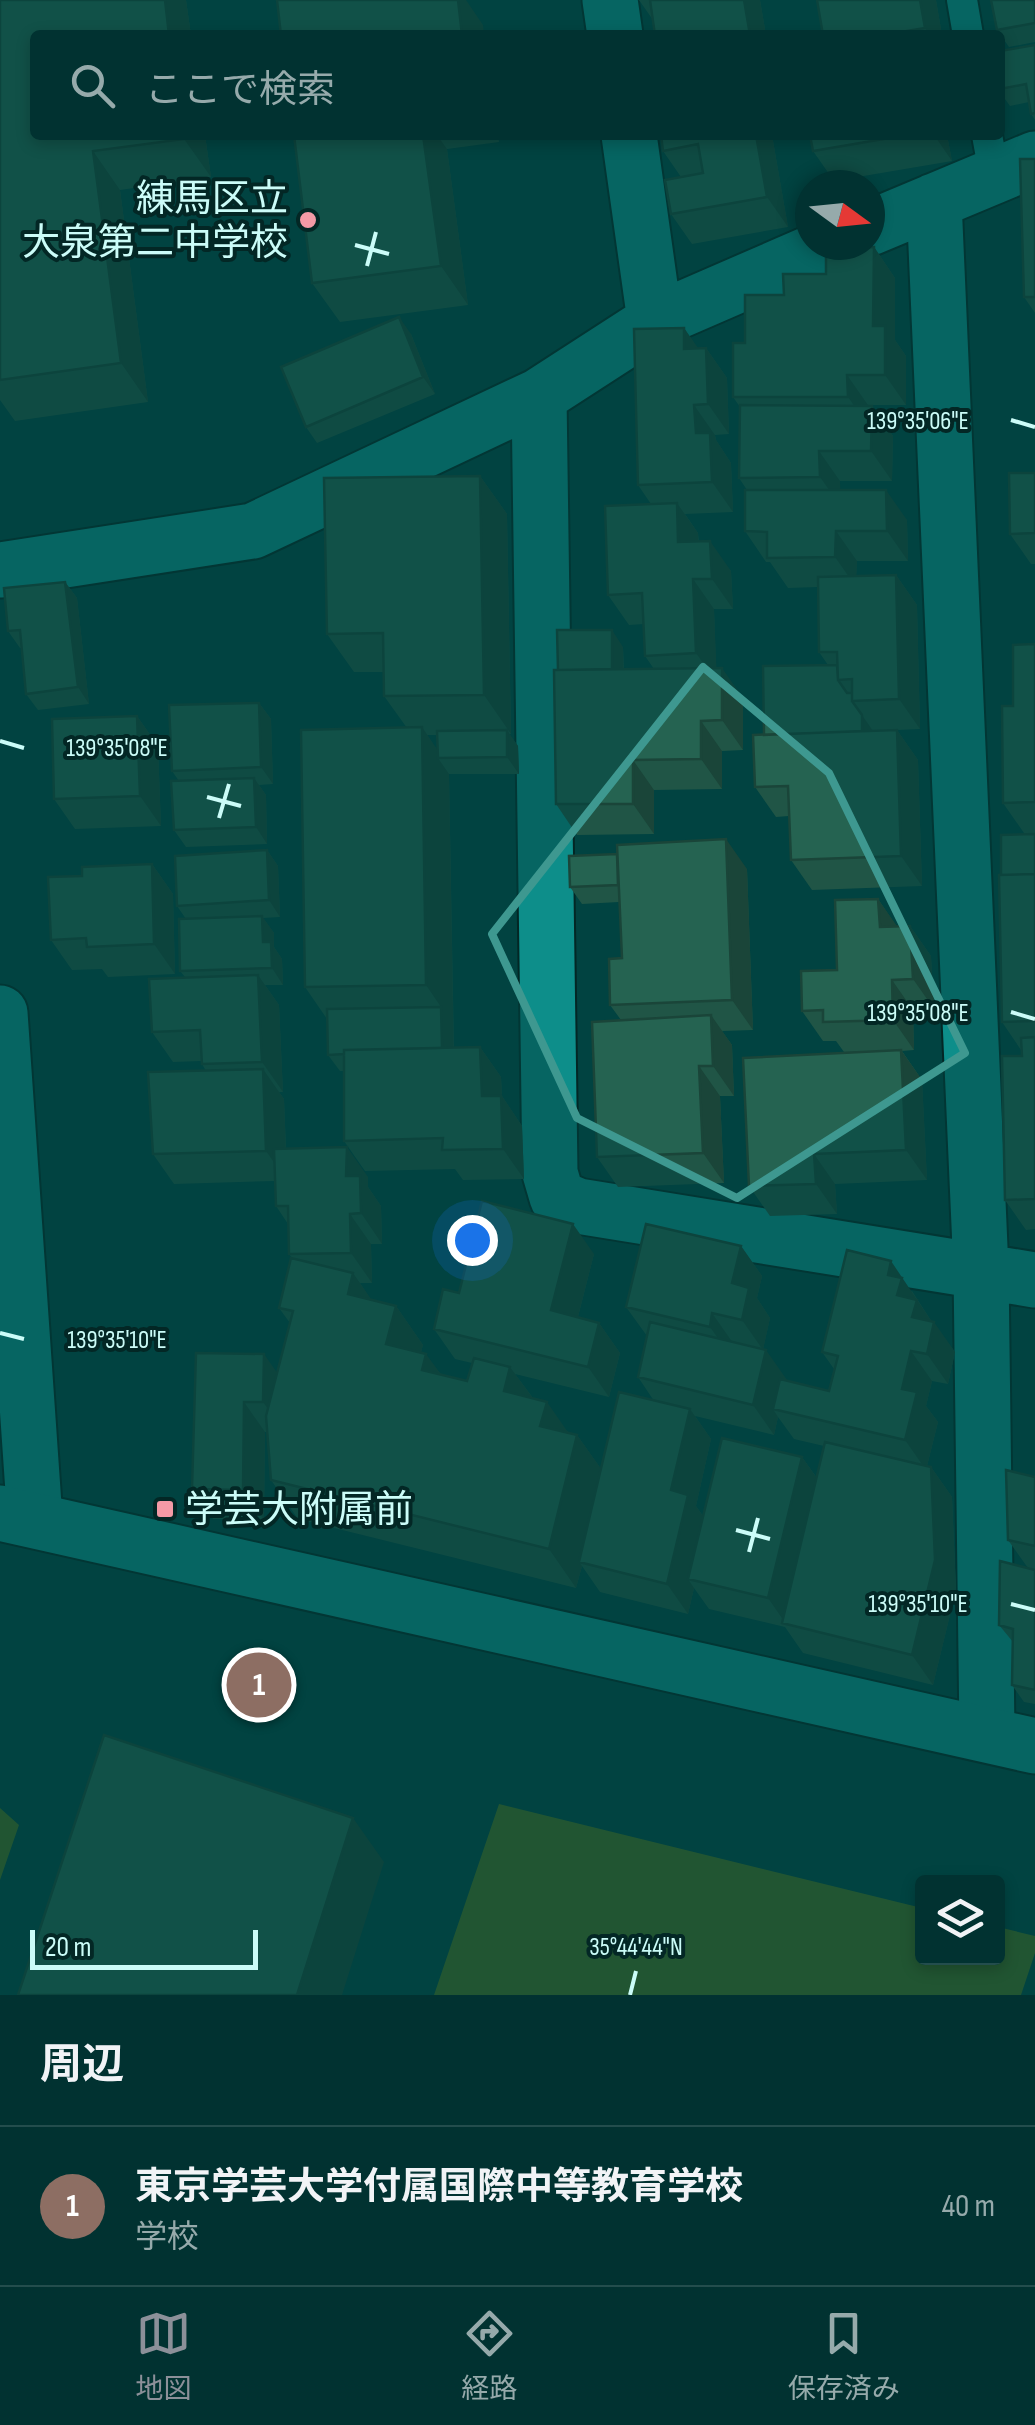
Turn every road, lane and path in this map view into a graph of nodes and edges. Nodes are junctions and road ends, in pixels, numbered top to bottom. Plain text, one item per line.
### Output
1 (610, 0) edge
2 (962, 0) edge
3 (614, 30) edge
4 (967, 30) edge
5 (630, 140) edge
6 (1006, 156) edge
7 (934, 200) junction
8 (885, 221) edge
9 (795, 260) edge
10 (654, 321) junction
11 (539, 396) junction
12 (0, 570) edge
13 (0, 1013) edge
14 (982, 1270) junction
15 (1035, 1280) edge
16 (18, 1516) edge
17 (1011, 1740) edge

1 - 3 street
2 - 4 lane
5 - 10 street
6 - 7 street
7 - 8 street
7 - 14 street
9 - 10 street
10 - 11 street
11 - 12 street
11 - 14 street
13 - 16 street
14 - 15 street
14 - 17 street
16 - 17 street

